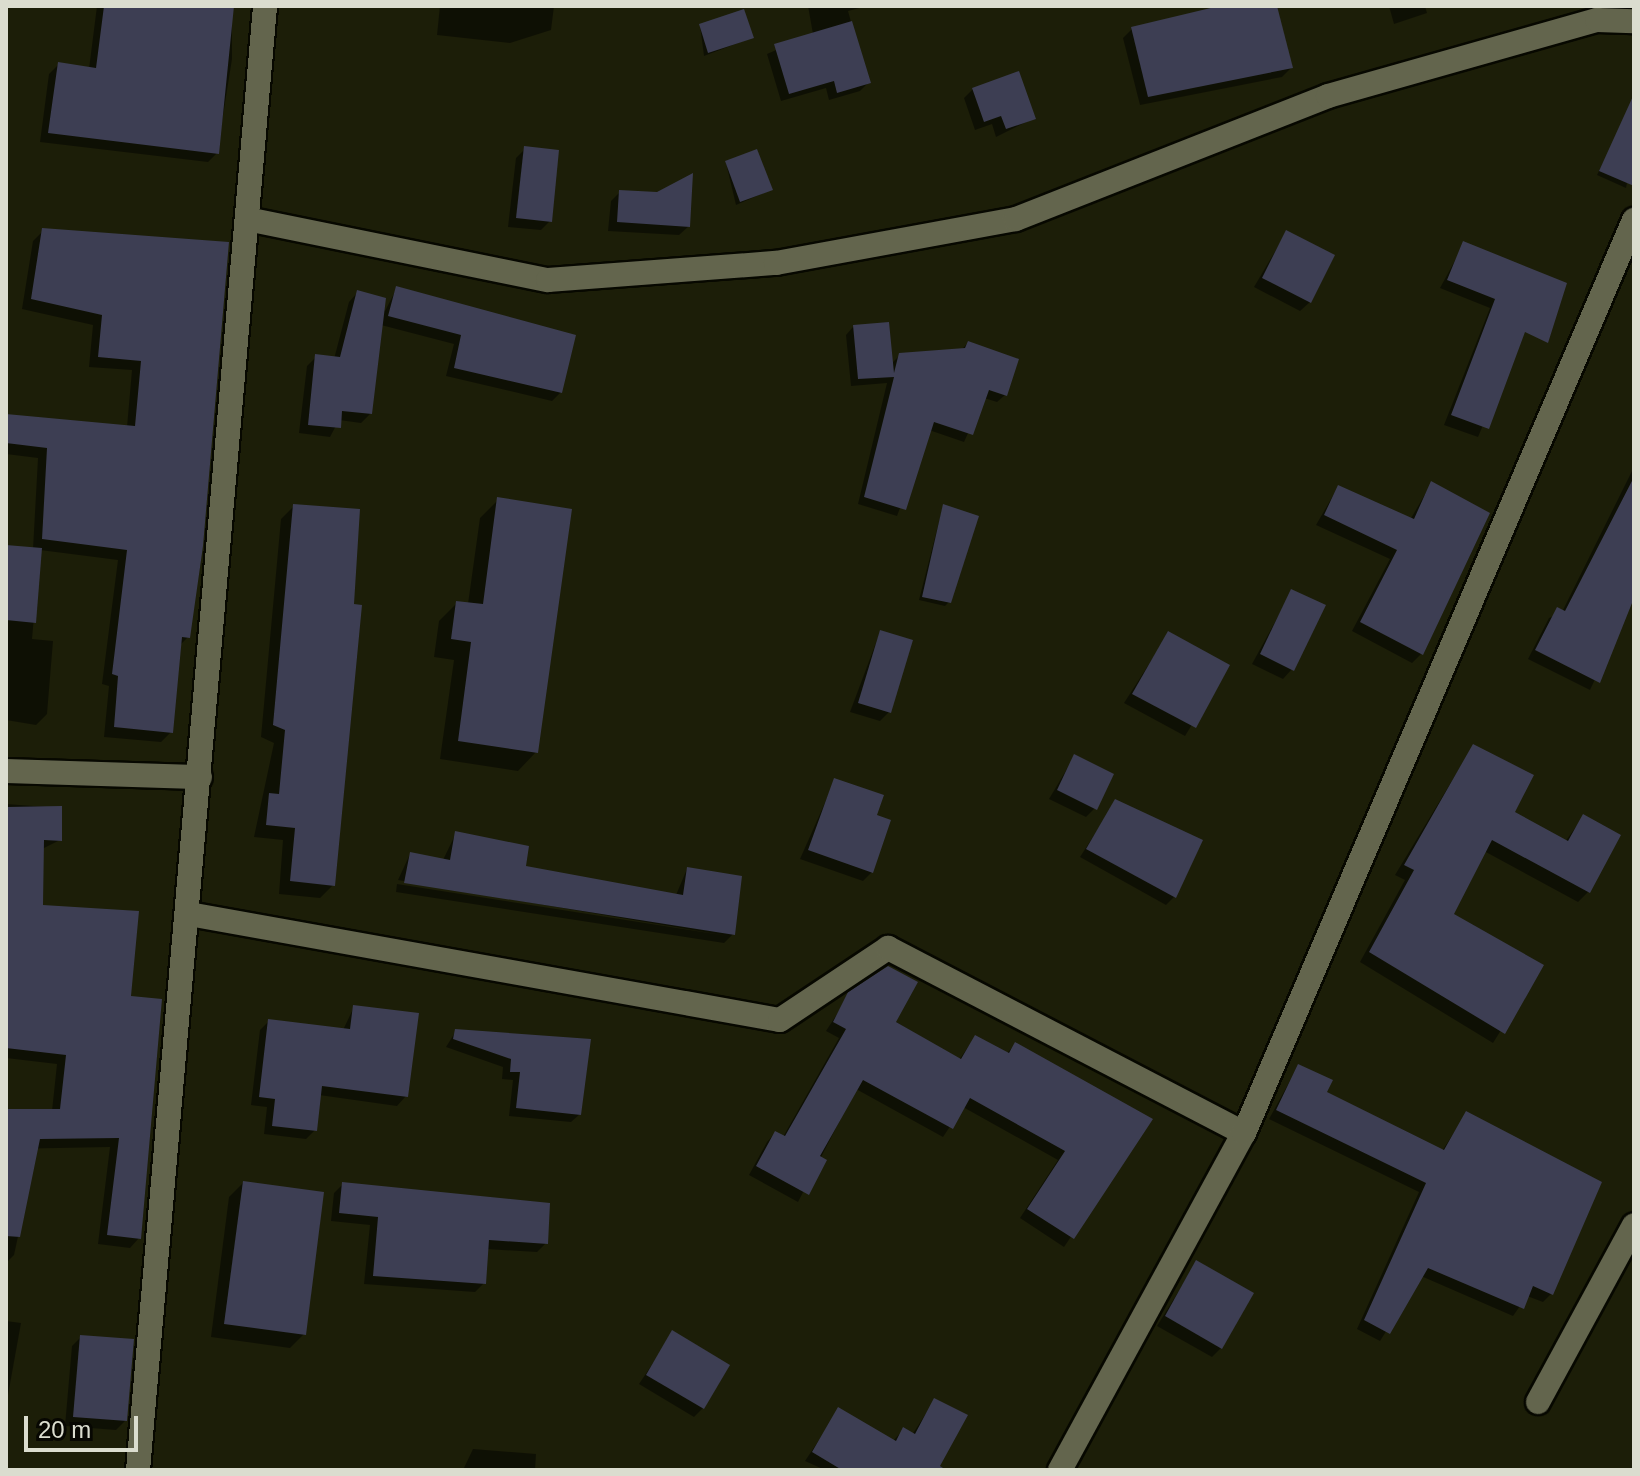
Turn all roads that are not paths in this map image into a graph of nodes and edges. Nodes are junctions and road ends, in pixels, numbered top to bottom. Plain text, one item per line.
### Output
1 (265, 6) edge
2 (1634, 21) edge
3 (247, 219) junction
4 (1634, 220) edge
5 (6, 771) edge
6 (200, 777) junction
7 (189, 914) junction
8 (1244, 1133) junction
9 (1634, 1225) edge
10 (1538, 1402) dead end
11 (138, 1470) edge
12 (1060, 1470) edge

1 - 3 street
2 - 3 street
3 - 6 street
4 - 8 street
5 - 6 street
6 - 7 street
7 - 8 street
7 - 11 street
8 - 12 street
9 - 10 street

